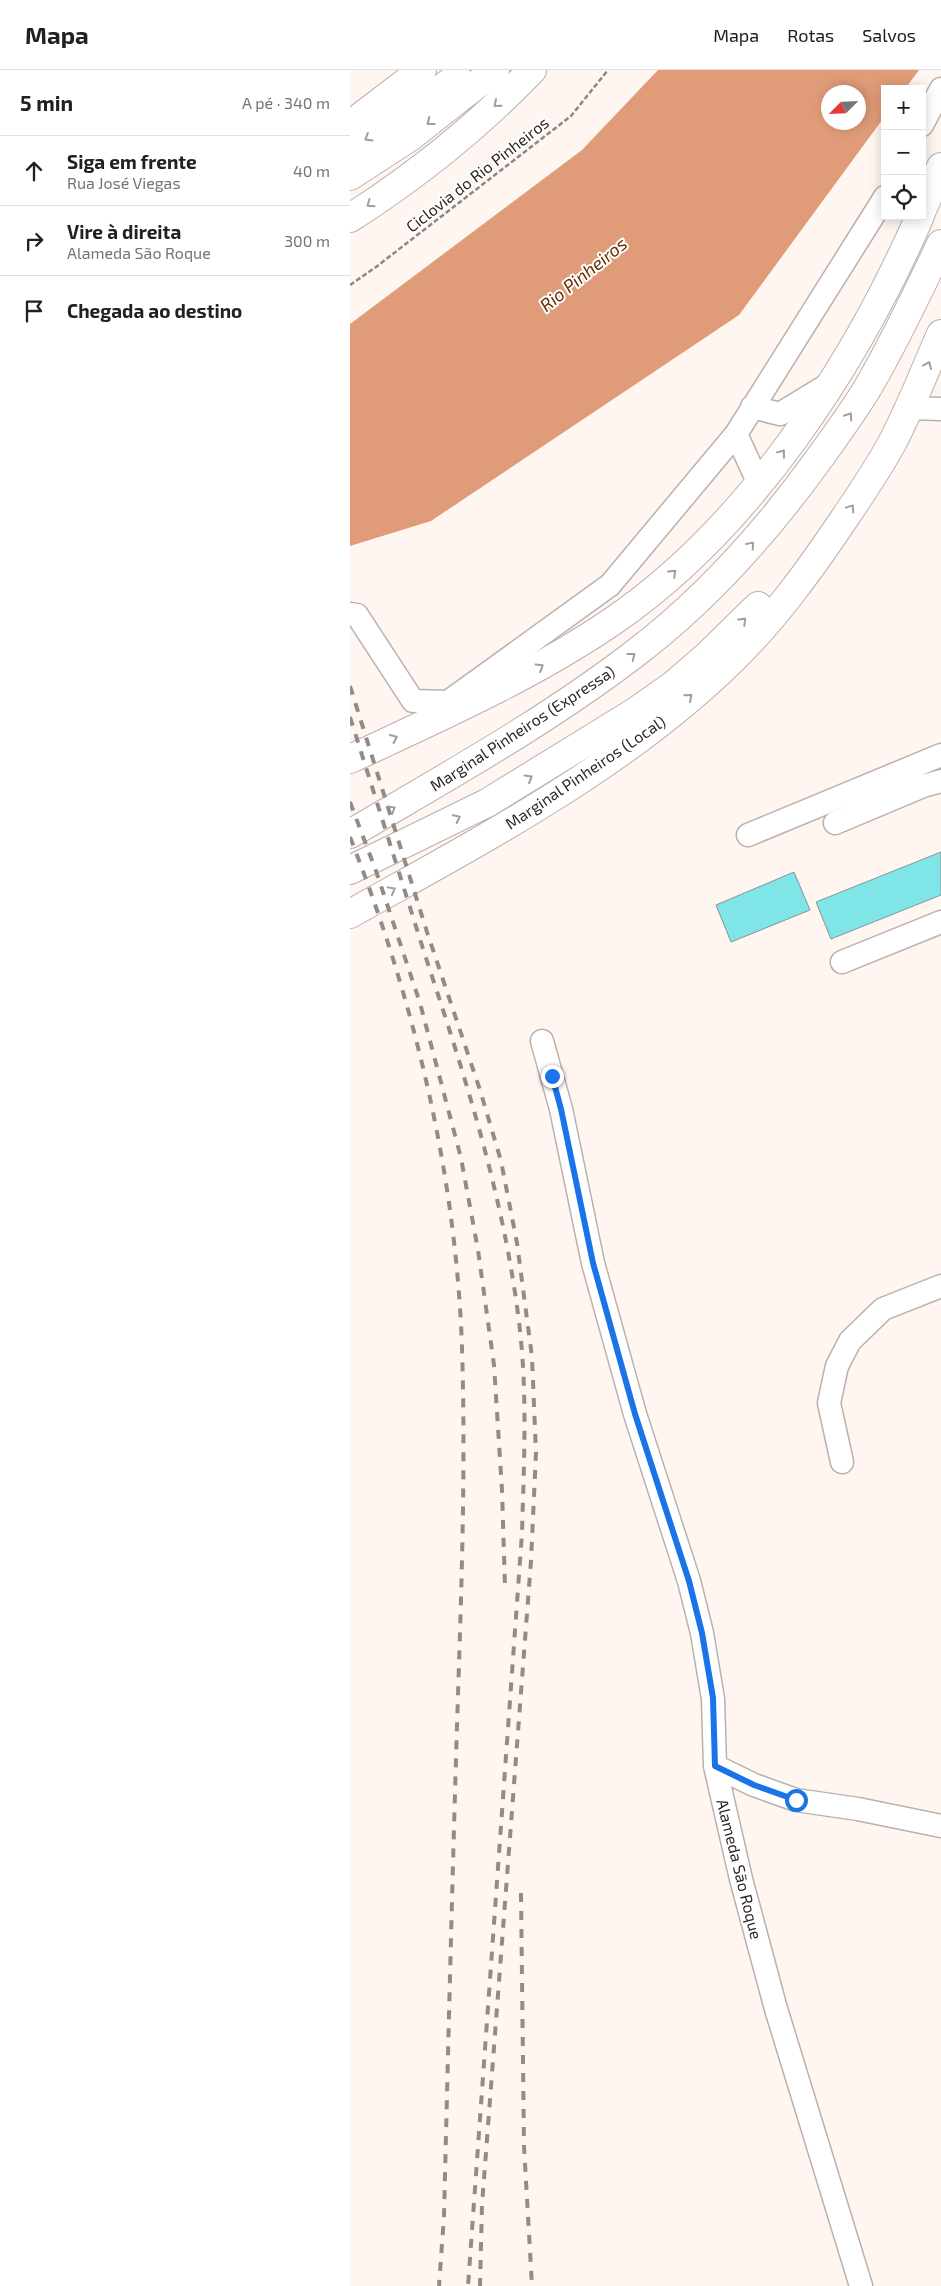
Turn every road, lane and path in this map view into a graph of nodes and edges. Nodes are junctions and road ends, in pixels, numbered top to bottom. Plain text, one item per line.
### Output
1 (422, 70) edge
2 (465, 70) edge
3 (496, 70) edge
4 (532, 70) edge
5 (608, 70) edge
6 (941, 89) edge
7 (926, 117) edge
8 (350, 125) edge
9 (350, 149) edge
10 (941, 167) edge
11 (350, 176) edge
12 (926, 201) edge
13 (881, 204) edge
14 (350, 218) edge
15 (918, 220) edge
16 (941, 244) edge
17 (350, 285) edge
18 (941, 334) edge
19 (830, 384) junction
20 (752, 407) junction
21 (909, 408) junction
22 (941, 409) edge
23 (736, 434) junction
24 (759, 484) junction
25 (832, 538) junction
26 (350, 614) edge
27 (941, 755) edge
28 (350, 759) edge
29 (941, 780) edge
30 (835, 823) dead end
31 (350, 834) edge
32 (748, 835) dead end
33 (350, 870) edge
34 (350, 914) edge
35 (941, 922) edge
36 (842, 962) dead end
37 (542, 1041) dead end
38 (941, 1286) edge
39 (842, 1462) dead end
40 (715, 1766) junction
41 (941, 1826) edge
42 (861, 2286) edge

1 - 8 highway
2 -> 9 highway
3 -> 11 highway
4 -> 14 highway
5 - 17 path, Ciclovia do Rio Pinheiros
6 - 7 street
10 - 12 highway
13 - 20 street
15 - 19 highway
31 -> 16 highway, Marginal Pinheiros (Expressa)
21 -> 18 highway, Marginal Pinheiros (Local)
19 - 20 street
24 -> 19 highway
20 - 23 street
21 - 22 street
25 -> 21 highway, Marginal Pinheiros (Local)
23 - 24 street
23 - 26 street
28 -> 24 highway
33 -> 25 highway
34 -> 25 highway, Marginal Pinheiros (Local)
27 - 32 street
29 - 30 street
35 - 36 street
37 - 40 street, Alameda São Roque
38 - 39 street
40 - 41 street
40 - 42 street, Alameda São Roque

